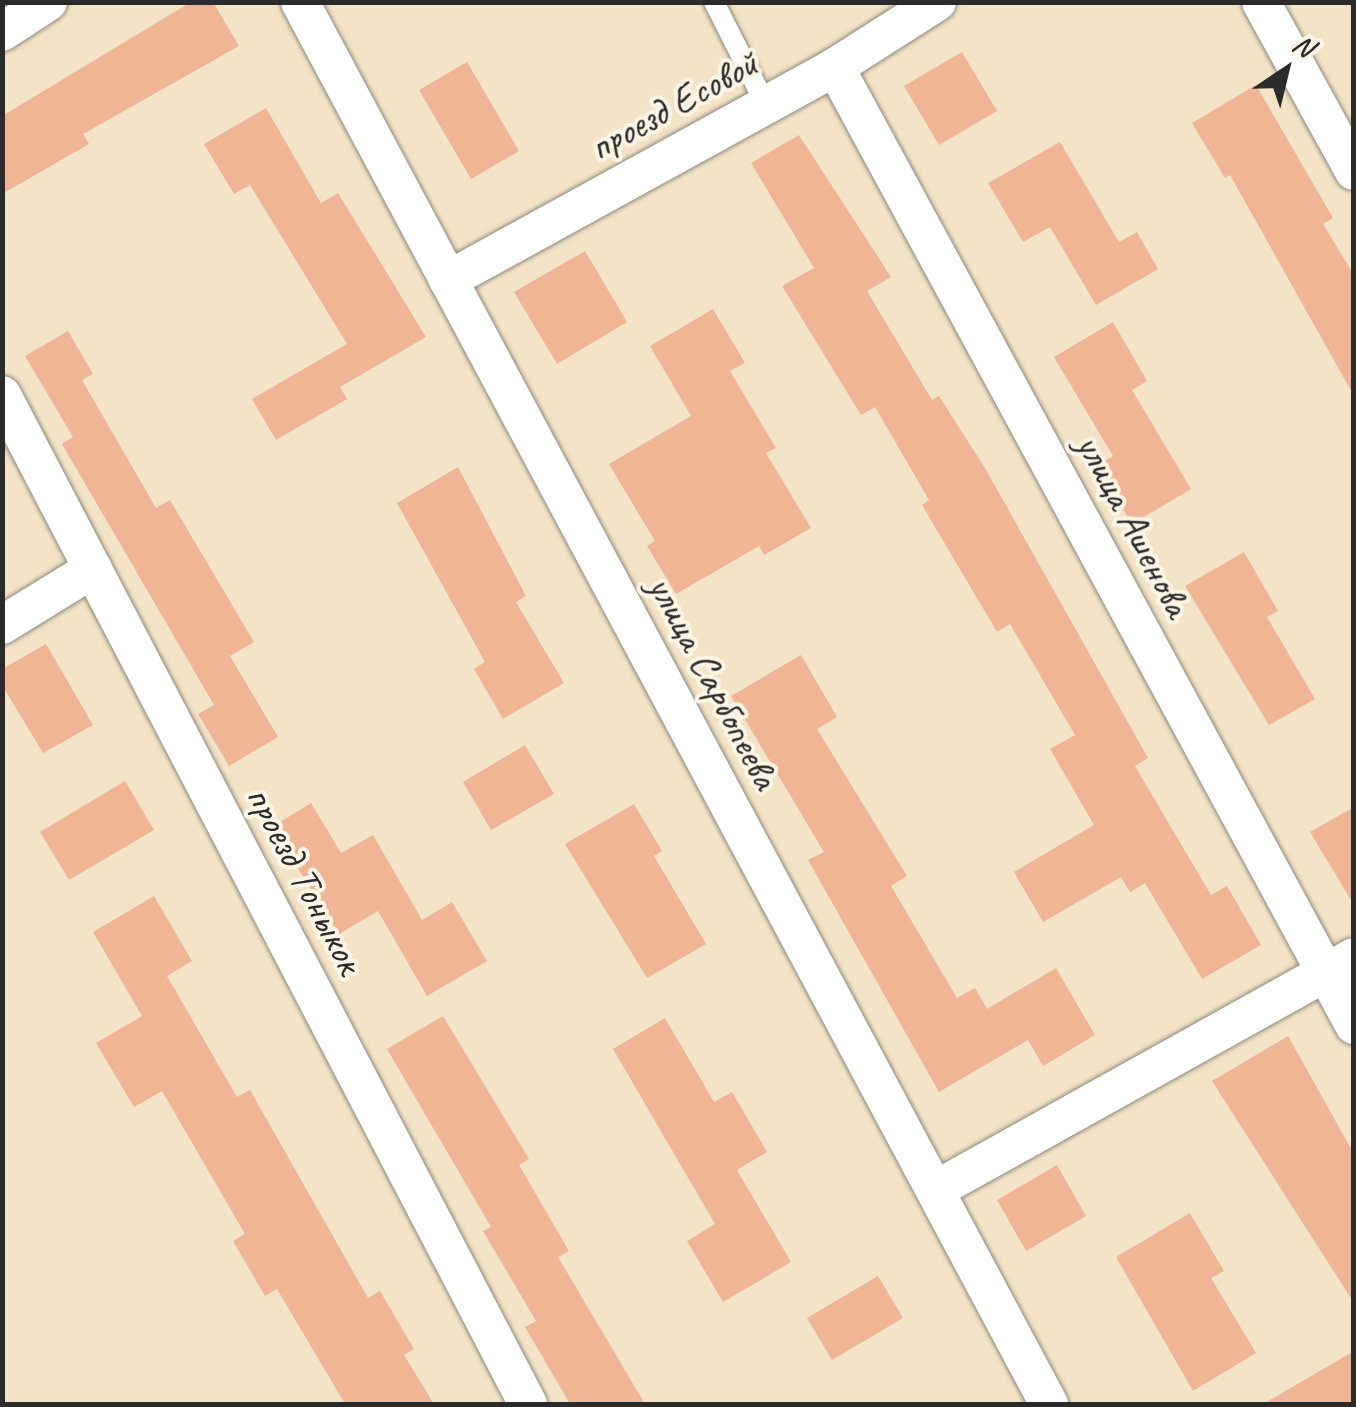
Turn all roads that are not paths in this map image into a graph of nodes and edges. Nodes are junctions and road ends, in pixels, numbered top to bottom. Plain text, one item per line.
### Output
1 (48, 2) edge
2 (300, 2) edge
3 (714, 2) edge
4 (937, 2) edge
5 (1261, 2) edge
6 (2, 32) edge
7 (836, 67) junction
8 (766, 106) junction
9 (1354, 172) edge
10 (448, 280) junction
11 (2, 395) edge
12 (93, 570) junction
13 (2, 625) edge
14 (1339, 964) edge
15 (1354, 1025) edge
16 (935, 1190) junction
17 (528, 1404) edge
18 (1050, 1404) edge

1 - 6 street
2 - 10 street, улица Сарбопеева
3 - 8 lane
4 - 7 street, проезд Есовой
5 - 9 street
7 - 8 street, проезд Есовой
7 - 14 street, улица Ашенова
8 - 10 street, проезд Есовой
10 - 16 street, улица Сарбопеева
11 - 12 street, проезд Тоныкок
12 - 13 street
12 - 17 street, проезд Тоныкок
14 - 15 street, улица Ашенова
14 - 16 street
16 - 18 street, улица Сарбопеева

